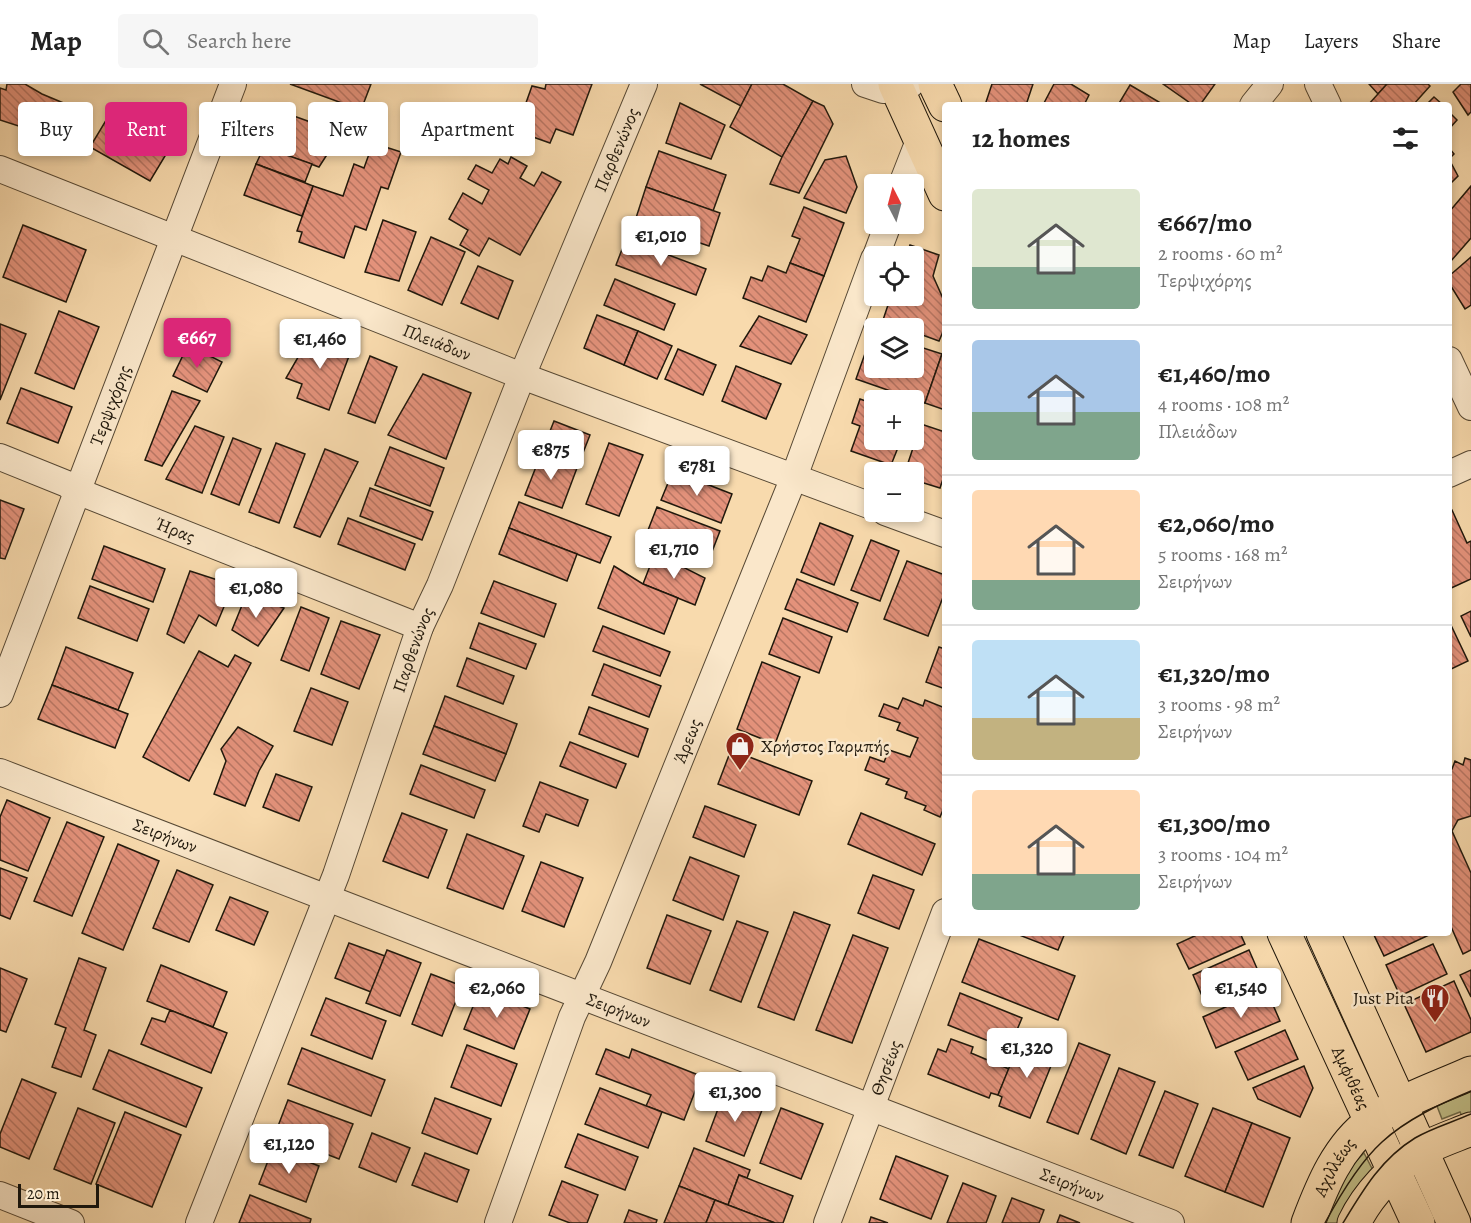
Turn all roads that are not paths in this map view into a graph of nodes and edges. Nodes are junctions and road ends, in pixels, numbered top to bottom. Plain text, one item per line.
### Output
1 (233, 84) edge
2 (644, 84) edge
3 (935, 84) edge
4 (1270, 84) edge
5 (1318, 84) edge
6 (892, 85) edge
7 (944, 102) edge
8 (1255, 102) edge
9 (1327, 102) edge
10 (920, 138) junction
11 (0, 170) edge
12 (906, 174) edge
13 (942, 187) edge
14 (174, 238) junction
15 (864, 288) edge
16 (1452, 366) edge
17 (522, 375) junction
18 (1471, 407) edge
19 (0, 458) edge
20 (1471, 464) edge
21 (1452, 473) edge
22 (794, 477) junction
23 (77, 491) junction
24 (864, 503) edge
25 (912, 522) edge
26 (942, 533) edge
27 (420, 627) junction
28 (0, 694) edge
29 (0, 772) edge
30 (327, 898) junction
31 (942, 920) edge
32 (1285, 936) edge
33 (1324, 936) edge
34 (581, 996) junction
35 (1471, 1073) edge
36 (1401, 1104) junction
37 (872, 1108) junction
38 (1371, 1122) junction
39 (1471, 1129) edge
40 (1421, 1150) junction
41 (1395, 1170) junction
42 (0, 1195) edge
43 (72, 1223) edge
44 (199, 1223) edge
45 (498, 1223) edge
46 (827, 1223) edge
47 (1171, 1223) edge
48 (1308, 1223) edge
49 (1354, 1223) edge
50 (1418, 1223) edge
51 (1454, 1223) edge

1 - 14 street, Τερψιχόρης
2 - 17 street, Παρθενώνος
3 - 7 main road
4 - 8 street
5 - 9 street
6 - 10 main road
10 - 12 street
10 - 13 main road
11 - 14 street, Πλειάδων
14 - 17 street, Πλειάδων
14 - 23 street, Τερψιχόρης
15 - 22 street, Άρεως
16 - 18 street
17 - 22 street, Πλειάδων
17 - 27 street, Παρθενώνος
19 - 23 street, Ήρας
20 - 21 street
22 - 24 street, Πλειάδων
22 - 34 street, Άρεως
23 - 27 street, Ήρας
23 - 28 street, Τερψιχόρης
25 - 26 street
27 - 30 street, Παρθενώνος
29 - 30 street, Σειρήνων
30 - 34 street, Σειρήνων
30 - 44 street, Παρθενώνος
31 - 37 street, Θησέως
32 - 38 main road, Αμφιθέας
33 - 36 main road, Αμφιθέας
34 - 37 street, Σειρήνων
34 - 45 street, Άρεως
35 - 36 main road, Αχιλλέως
36 - 38 main road, Αχιλλέως
36 - 40 main road, Αμφιθέας
37 - 46 street, Θησέως
37 - 47 street, Σειρήνων
38 - 41 main road, Αμφιθέας
38 - 48 main road, Αχιλλέως
39 - 40 main road
40 - 41 main road
40 - 51 main road, Αμφιθέας
41 - 49 main road
41 - 50 main road, Αμφιθέας
42 - 43 street

